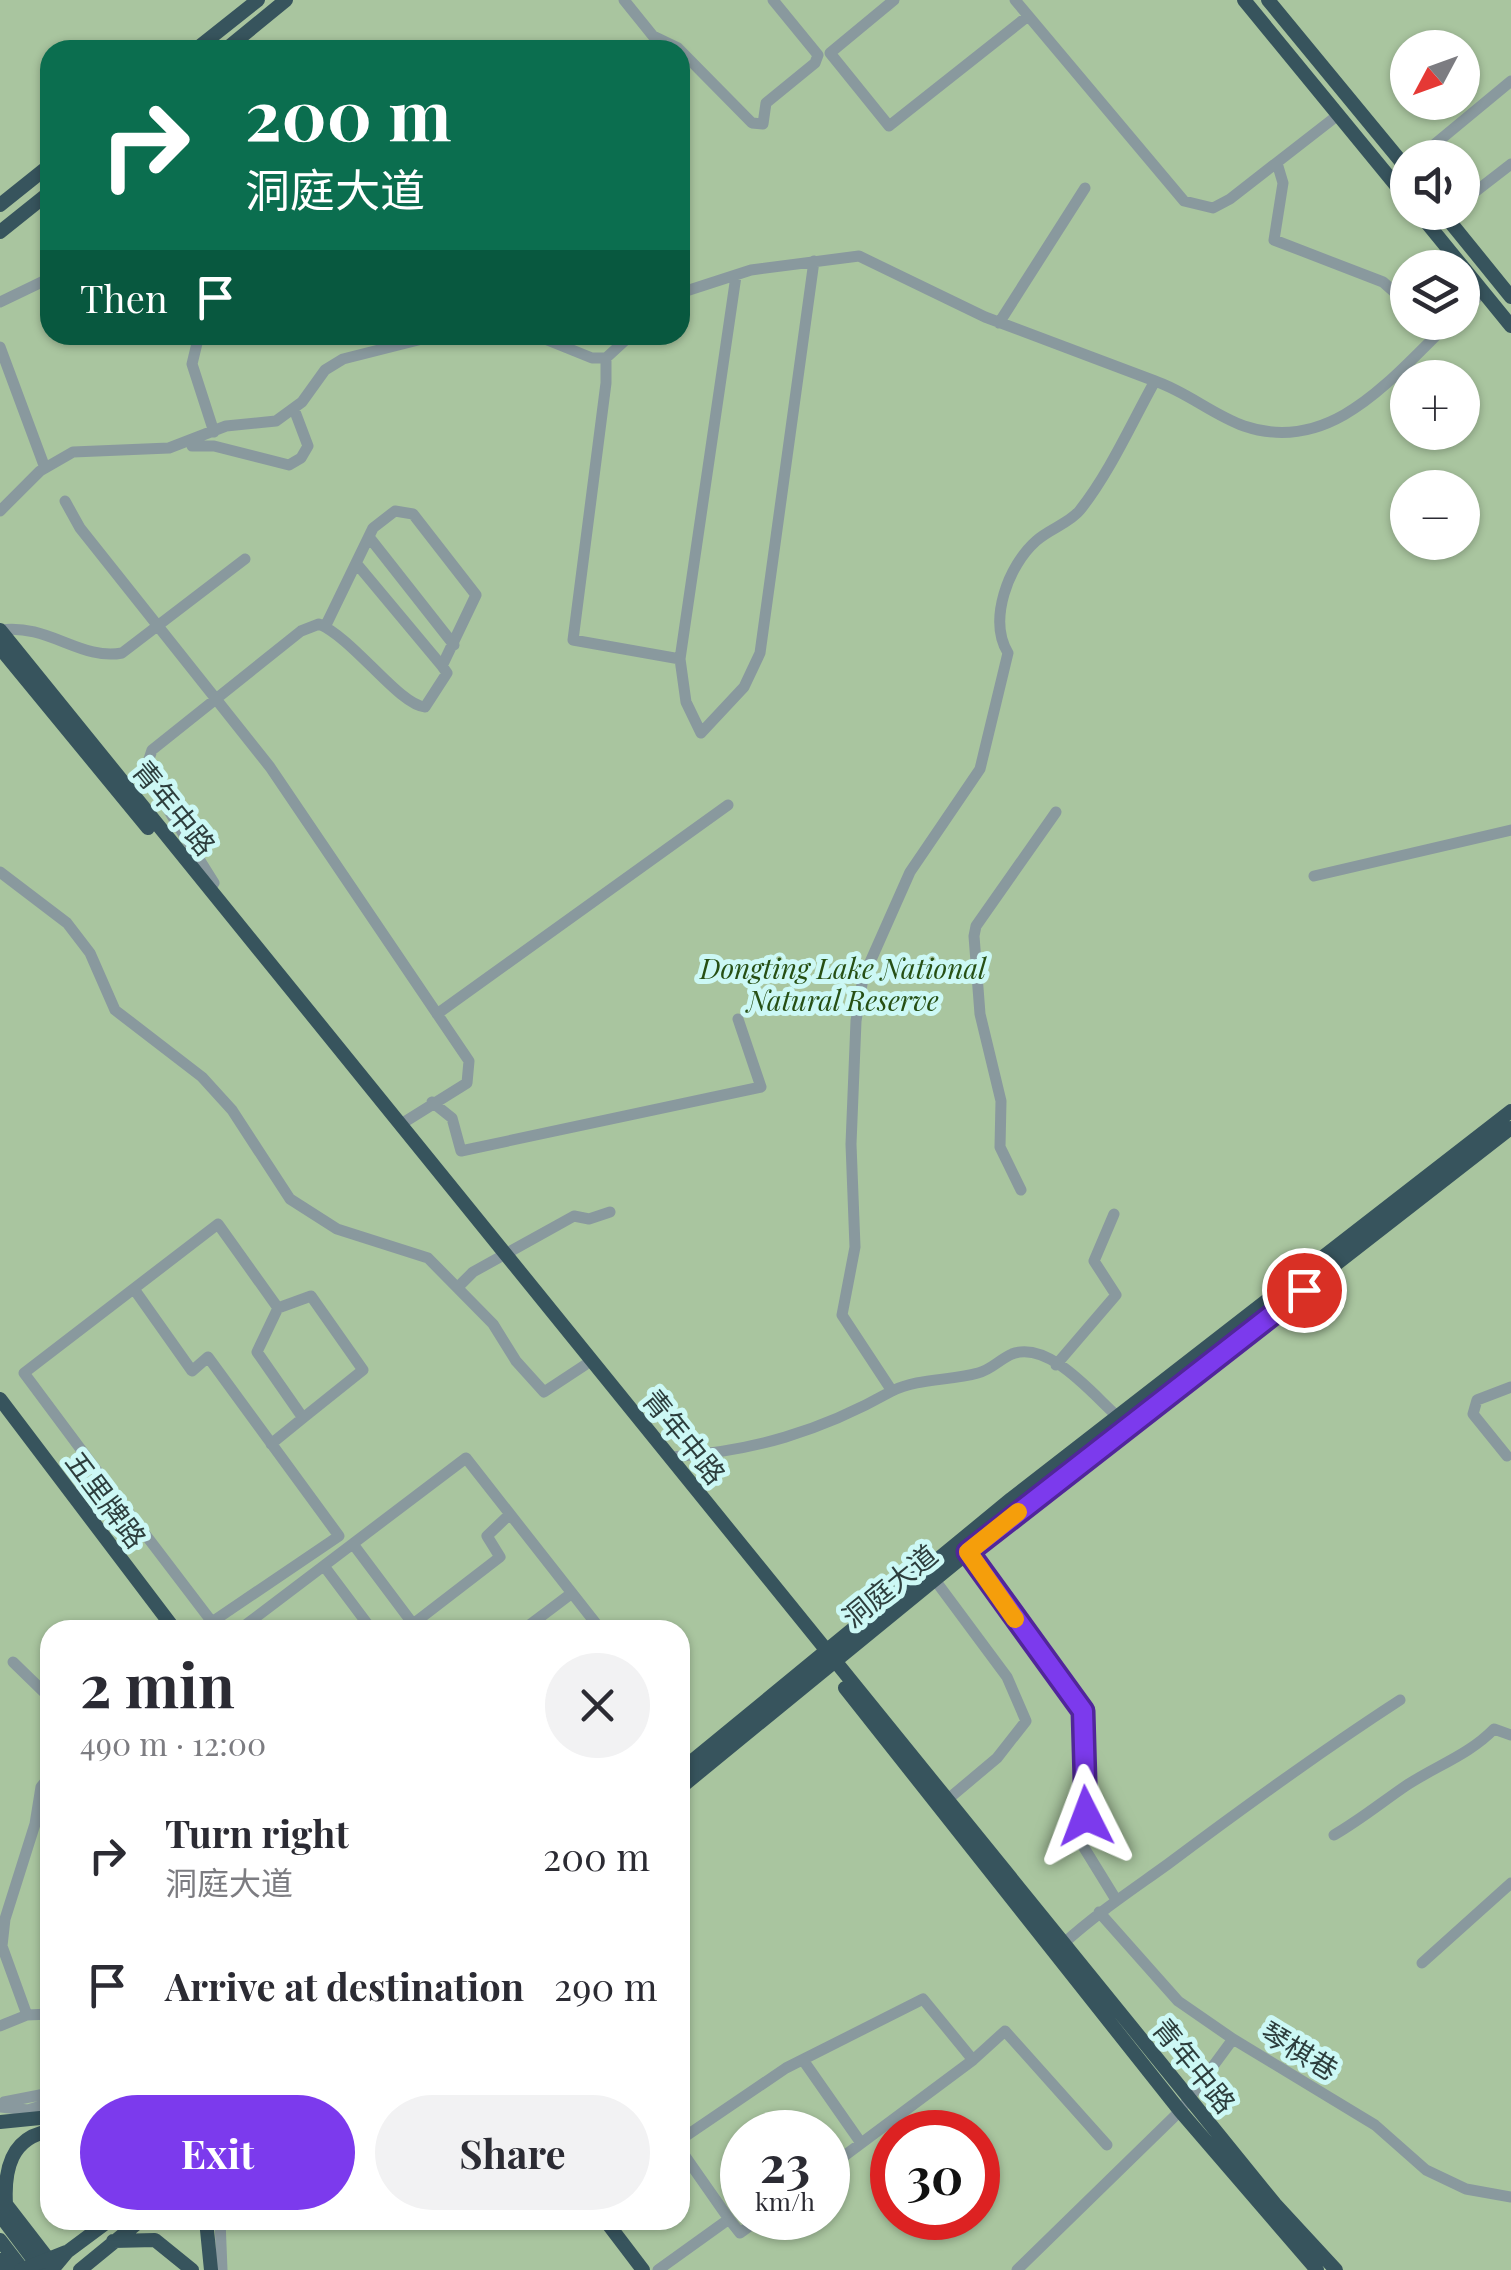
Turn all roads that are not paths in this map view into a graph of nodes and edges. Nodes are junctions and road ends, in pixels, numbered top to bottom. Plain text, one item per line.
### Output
1 (258, 0) edge
2 (286, 0) edge
3 (624, 0) edge
4 (774, 0) edge
5 (894, 0) edge
6 (1015, 0) edge
7 (1244, 0) edge
8 (1268, 0) edge
9 (1028, 16) junction
10 (208, 40) edge
11 (237, 40) edge
12 (661, 40) edge
13 (824, 54) junction
14 (690, 60) edge
15 (1511, 81) edge
16 (1338, 116) junction
17 (1440, 140) edge
18 (1390, 148) edge
19 (1277, 162) junction
20 (1511, 164) edge
21 (40, 173) edge
22 (1390, 178) edge
23 (1084, 188) dead end
24 (1480, 188) edge
25 (40, 200) edge
26 (0, 205) edge
27 (1433, 230) edge
28 (1458, 230) edge
29 (0, 232) edge
30 (814, 261) junction
31 (736, 276) junction
32 (40, 283) edge
33 (1390, 288) edge
34 (690, 290) edge
35 (1483, 292) junction
36 (1480, 295) edge
37 (1511, 297) edge
38 (0, 302) edge
39 (998, 323) junction
40 (1511, 326) edge
41 (1432, 340) edge
42 (197, 345) edge
43 (395, 345) edge
44 (559, 345) edge
45 (620, 345) edge
46 (0, 346) edge
47 (606, 358) junction
48 (1155, 382) junction
49 (294, 409) junction
50 (214, 432) junction
51 (178, 445) junction
52 (46, 468) junction
53 (65, 502) dead end
54 (0, 511) edge
55 (369, 537) junction
56 (245, 560) dead end
57 (356, 563) junction
58 (325, 626) junction
59 (0, 630) edge
60 (454, 645) junction
61 (0, 648) edge
62 (680, 660) junction
63 (442, 666) junction
64 (728, 805) dead end
65 (1056, 812) dead end
66 (1511, 830) edge
67 (0, 872) edge
68 (1314, 876) dead end
69 (210, 889) junction
70 (437, 1014) junction
71 (738, 1019) dead end
72 (432, 1102) junction
73 (1511, 1111) edge
74 (406, 1121) dead end
75 (1511, 1128) edge
76 (1020, 1190) dead end
77 (610, 1212) dead end
78 (1114, 1214) dead end
79 (502, 1256) junction
80 (458, 1287) junction
81 (134, 1289) junction
82 (278, 1308) junction
83 (585, 1365) junction
84 (1056, 1365) junction
85 (1511, 1387) edge
86 (892, 1391) junction
87 (0, 1399) edge
88 (0, 1414) edge
89 (1117, 1416) junction
90 (303, 1418) junction
91 (271, 1444) junction
92 (1507, 1456) dead end
93 (670, 1458) junction
94 (100, 1476) junction
95 (75, 1498) junction
96 (510, 1514) junction
97 (353, 1544) junction
98 (968, 1552) junction
99 (324, 1566) junction
100 (935, 1580) junction
101 (572, 1594) junction
102 (156, 1620) edge
103 (167, 1620) edge
104 (210, 1620) edge
105 (215, 1620) edge
106 (262, 1620) edge
107 (364, 1620) edge
108 (411, 1620) edge
109 (424, 1620) edge
110 (537, 1620) edge
111 (593, 1620) edge
112 (828, 1660) junction
113 (13, 1662) dead end
114 (40, 1688) edge
115 (1400, 1700) dead end
116 (1511, 1736) edge
117 (690, 1763) edge
118 (690, 1779) edge
119 (40, 1792) edge
120 (947, 1800) junction
121 (1334, 1835) dead end
122 (1511, 1883) edge
123 (1115, 1898) junction
124 (1099, 1912) junction
125 (1064, 1943) junction
126 (1422, 1963) dead end
127 (40, 2014) edge
128 (27, 2015) junction
129 (0, 2026) edge
130 (1233, 2039) junction
131 (802, 2060) junction
132 (973, 2060) junction
133 (40, 2096) edge
134 (1185, 2104) junction
135 (0, 2105) edge
136 (40, 2106) edge
137 (40, 2118) edge
138 (0, 2122) edge
139 (40, 2133) edge
140 (690, 2133) edge
141 (861, 2143) junction
142 (1108, 2145) dead end
143 (850, 2151) edge
144 (690, 2163) edge
145 (1511, 2197) edge
146 (2, 2205) edge
147 (720, 2206) edge
148 (720, 2225) edge
149 (96, 2230) edge
150 (128, 2230) edge
151 (207, 2230) edge
152 (220, 2230) edge
153 (612, 2230) edge
154 (624, 2230) edge
155 (0, 2240) edge
156 (113, 2241) junction
157 (66, 2252) junction
158 (100, 2252) junction
159 (0, 2260) edge
160 (8, 2270) edge
161 (22, 2270) edge
162 (41, 2270) edge
163 (57, 2270) edge
164 (80, 2270) edge
165 (192, 2270) edge
166 (211, 2270) edge
167 (222, 2270) edge
168 (642, 2270) edge
169 (656, 2270) edge
170 (1017, 2270) edge
171 (1316, 2270) edge
172 (1336, 2270) edge

1 - 10 main road
2 - 11 main road
3 - 12 street
4 - 13 street
5 - 13 street
6 - 9 street
7 - 16 main road
8 - 18 main road
9 - 13 street
9 - 19 street
13 - 14 street
15 - 17 street
16 - 19 street
16 - 22 main road
19 - 33 street
20 - 24 street
21 - 26 main road
23 - 39 street
25 - 29 main road
27 - 35 main road
28 - 37 main road
30 - 31 street
30 - 39 street
30 - 62 street
31 - 34 street
31 - 62 street
32 - 38 street
35 - 36 street
35 - 40 main road
39 - 48 street
41 - 48 street
42 - 50 street
43 - 49 street
44 - 47 street
45 - 47 street
46 - 52 street
47 - 62 street
48 - 86 street
49 - 50 street
49 - 51 street
50 - 51 street
51 - 52 street
52 - 54 street
53 - 70 street
55 - 57 street
55 - 60 street
55 - 60 street
56 - 59 street
57 - 58 street
57 - 63 street
58 - 63 street
58 - 69 street
59 - 69 main road, 青年中路
60 - 63 street
61 - 79 main road
64 - 70 street
65 - 76 street
66 - 68 street
67 - 80 street
69 - 79 main road, 青年中路
70 - 72 street
71 - 72 street
72 - 74 street
73 - 89 main road, 洞庭大道
75 - 98 main road, 洞庭大道
77 - 79 street
78 - 84 street
79 - 80 street
79 - 83 main road
79 - 93 main road, 青年中路
80 - 83 street
81 - 82 street
81 - 91 street
81 - 94 street
82 - 90 street
82 - 90 street
83 - 112 main road
84 - 86 street
84 - 89 street
85 - 92 street
86 - 93 street
87 - 95 main road, 五里牌路
88 - 102 main road, 五里牌路
89 - 112 main road, 洞庭大道
90 - 91 street
91 - 105 street
93 - 112 main road, 青年中路
94 - 95 street
94 - 104 street
95 - 103 main road, 五里牌路
96 - 97 street
96 - 101 street
96 - 109 street
97 - 99 street
97 - 108 street
98 - 100 main road, 洞庭大道
98 - 123 street
99 - 106 street
99 - 107 street
100 - 112 main road, 洞庭大道
100 - 120 street
101 - 110 street
101 - 111 street
112 - 117 main road, 洞庭大道
112 - 118 main road, 洞庭大道
112 - 120 main road, 青年中路
112 - 134 main road, 青年中路
113 - 114 street
115 - 123 street
116 - 121 street
119 - 128 street
120 - 125 main road, 青年中路
122 - 126 street
123 - 124 street
124 - 125 street
124 - 130 street
125 - 134 main road, 青年中路
127 - 128 street
128 - 129 street
130 - 134 street, 琴棋巷
130 - 145 street, 琴棋巷
131 - 132 street
131 - 140 street
131 - 141 street
132 - 141 street
132 - 142 street
133 - 135 street
134 - 170 street, 琴棋巷
134 - 171 main road, 青年中路
134 - 172 main road, 青年中路
135 - 136 street
137 - 138 main road
139 - 146 main road
141 - 143 street
144 - 147 street
146 - 162 main road
146 - 163 main road
148 - 169 street
149 - 157 main road, bridge
150 - 156 main road
151 - 166 main road
152 - 167 street
153 - 168 main road
154 - 169 main road
155 - 161 main road
156 - 158 main road
156 - 165 main road
157 - 161 main road, bridge
157 - 163 main road, bridge
158 - 163 main road
158 - 164 main road
159 - 160 main road

